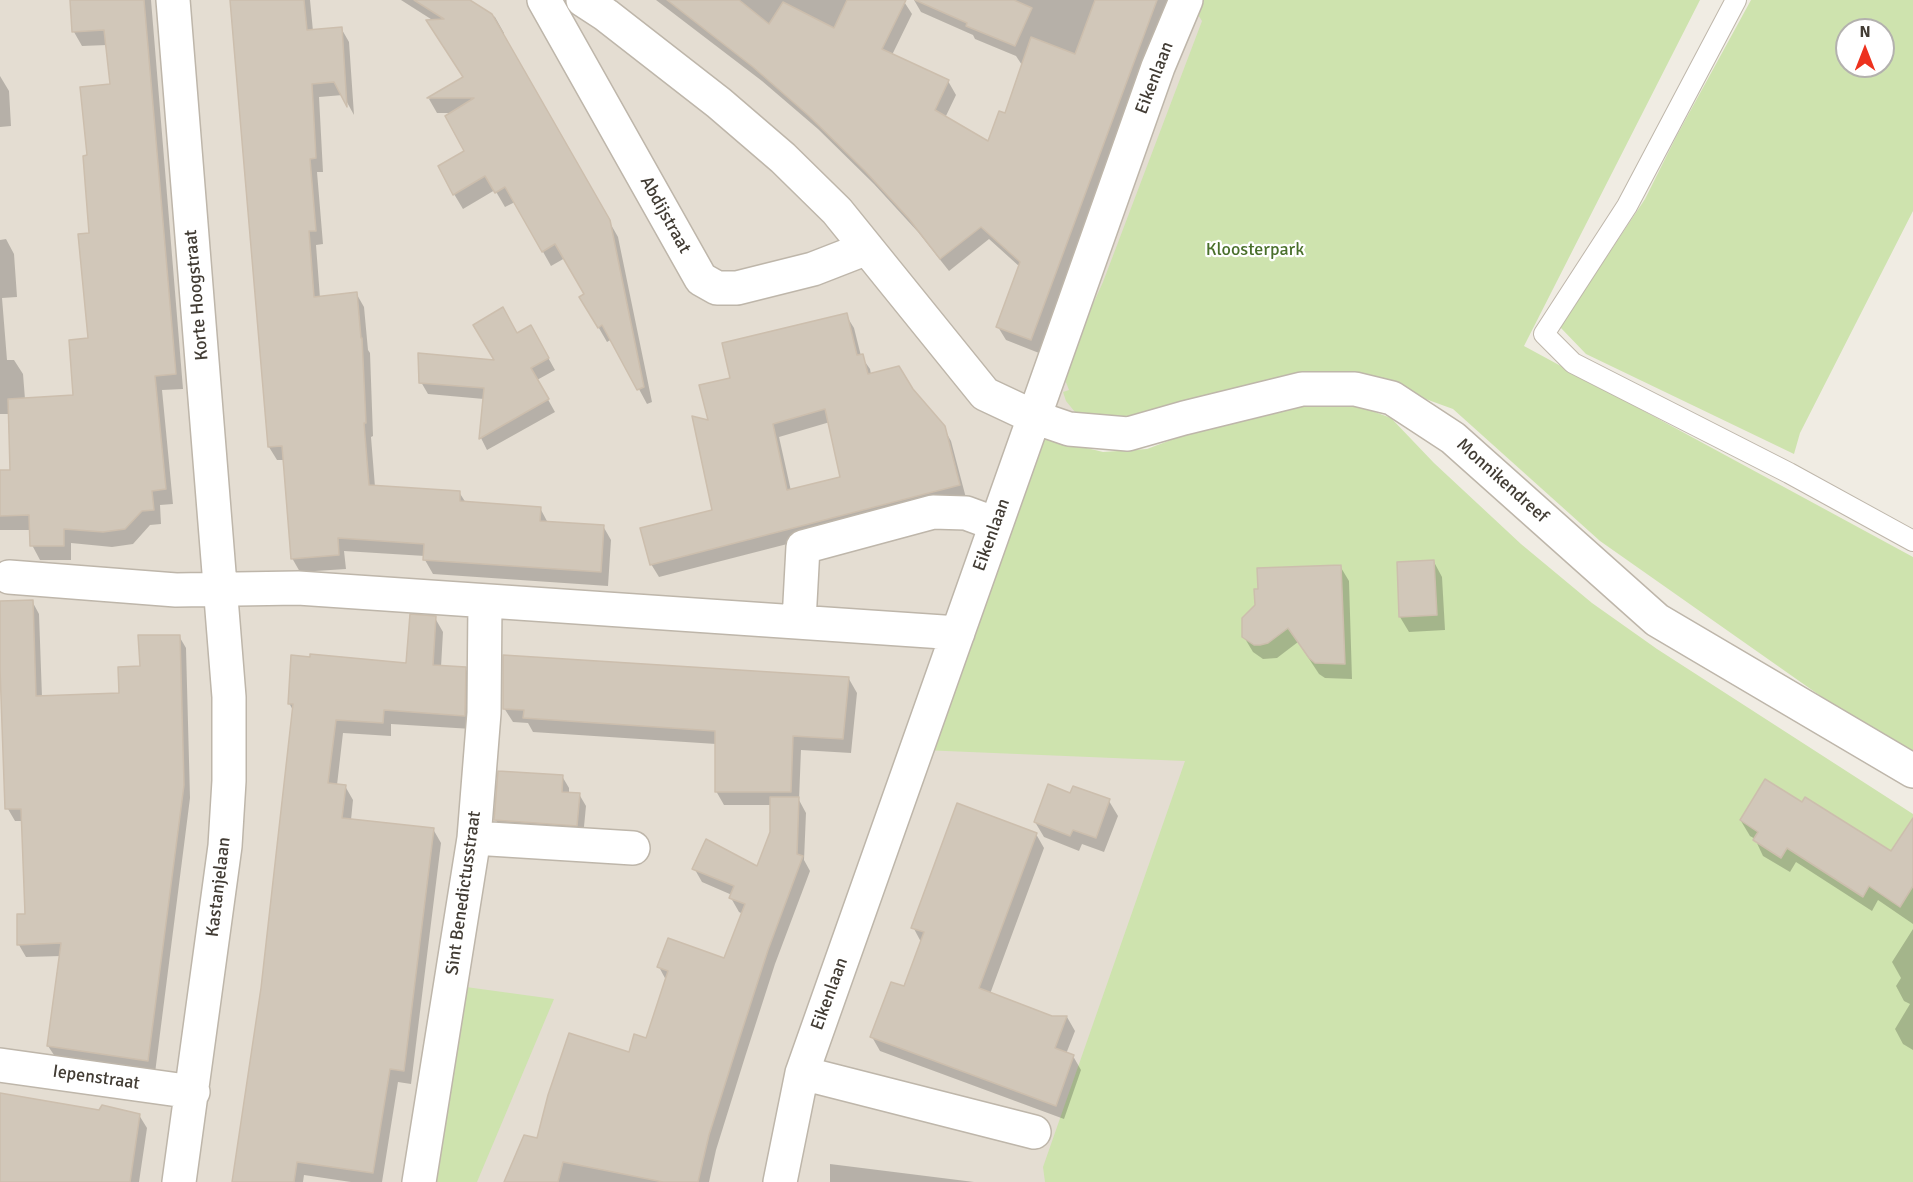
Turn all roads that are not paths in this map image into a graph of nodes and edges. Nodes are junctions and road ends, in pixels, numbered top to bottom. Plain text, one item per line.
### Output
1 (173, 0) edge
2 (544, 0) edge
3 (583, 0) edge
4 (1186, 0) edge
5 (1736, 0) edge
6 (867, 248) junction
7 (1034, 417) junction
8 (996, 524) junction
9 (1913, 541) edge
10 (9, 577) dead end
11 (221, 589) junction
12 (485, 601) junction
13 (799, 621) junction
14 (958, 633) junction
15 (1913, 771) edge
16 (474, 838) junction
17 (633, 848) dead end
18 (0, 1065) edge
19 (802, 1073) junction
20 (193, 1092) junction
21 (1034, 1132) dead end
22 (179, 1182) edge
23 (419, 1182) edge
24 (780, 1182) edge

1 - 11 street, Korte Hoogstraat
2 - 6 street, Abdijstraat
3 - 6 street
4 - 7 street, Eikenlaan
5 - 9 lane
6 - 7 street
7 - 8 street, Eikenlaan
7 - 15 street, Monnikendreef
8 - 13 street
8 - 14 street, Eikenlaan
10 - 11 street
11 - 12 street
11 - 20 street, Kastanjelaan
12 - 13 street
12 - 16 street, Sint Benedictusstraat
13 - 14 street
14 - 19 street, Eikenlaan
16 - 17 street
16 - 23 street, Sint Benedictusstraat
18 - 20 street, Iepenstraat
19 - 21 street
19 - 24 street, Eikenlaan
20 - 22 street, Kastanjelaan

